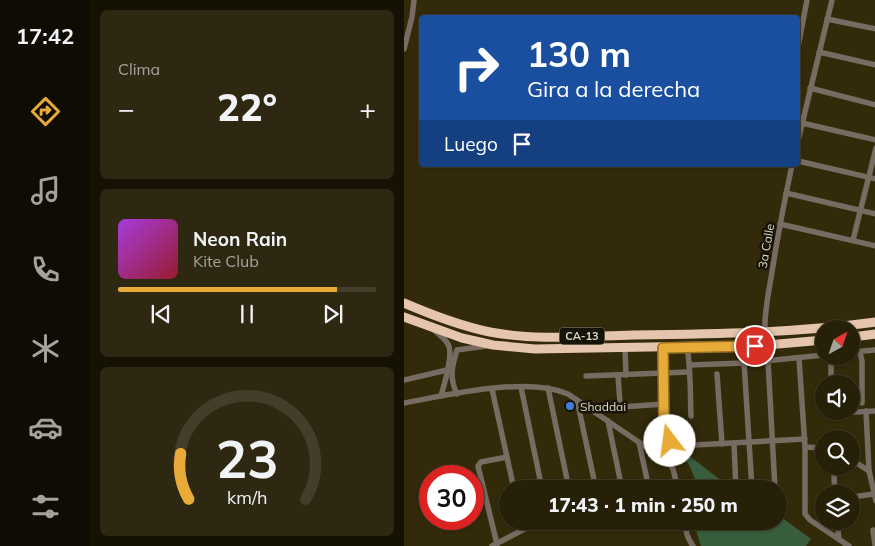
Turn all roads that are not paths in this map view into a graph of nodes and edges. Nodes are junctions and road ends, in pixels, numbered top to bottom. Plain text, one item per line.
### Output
1 (414, 0) edge
2 (807, 0) edge
3 (832, 0) edge
4 (827, 19) junction
5 (875, 30) edge
6 (800, 37) edge
7 (404, 48) edge
8 (819, 52) junction
9 (875, 65) edge
10 (810, 88) junction
11 (875, 105) edge
12 (802, 123) junction
13 (800, 132) edge
14 (875, 140) edge
15 (875, 148) edge
16 (800, 161) edge
17 (792, 167) edge
18 (868, 177) junction
19 (875, 179) edge
20 (786, 193) junction
21 (861, 211) junction
22 (875, 214) edge
23 (780, 224) junction
24 (853, 240) junction
25 (875, 246) edge
26 (404, 303) edge
27 (404, 317) edge
28 (875, 322) edge
29 (860, 324) edge
30 (433, 328) junction
31 (815, 329) edge
32 (766, 332) junction
33 (875, 334) edge
34 (860, 336) edge
35 (815, 341) edge
36 (493, 345) junction
37 (743, 346) junction
38 (625, 348) junction
39 (663, 348) junction
40 (688, 348) junction
41 (875, 350) edge
42 (860, 352) joint
43 (815, 356) edge
44 (800, 358) junction
45 (768, 360) junction
46 (745, 363) junction
47 (690, 365) junction
48 (448, 370) junction
49 (689, 372) junction
50 (663, 374) junction
51 (716, 374) dead end
52 (626, 375) junction
53 (586, 376) dead end
54 (618, 376) junction
55 (404, 380) edge
56 (521, 387) junction
57 (548, 388) junction
58 (492, 389) junction
59 (457, 394) junction
60 (441, 396) junction
61 (577, 400) junction
62 (404, 403) edge
63 (862, 403) dead end
64 (664, 404) junction
65 (860, 411) edge
66 (866, 411) junction
67 (875, 411) edge
68 (691, 416) dead end
69 (608, 421) junction
70 (805, 439) junction
71 (773, 440) junction
72 (639, 442) junction
73 (750, 442) junction
74 (734, 443) junction
75 (722, 444) junction
76 (805, 447) junction
77 (815, 448) edge
78 (508, 457) junction
79 (860, 465) edge
80 (869, 471) junction
81 (834, 476) dead end
82 (512, 480) edge
83 (540, 480) edge
84 (567, 480) edge
85 (594, 480) edge
86 (620, 480) edge
87 (647, 480) edge
88 (675, 480) edge
89 (736, 480) edge
90 (752, 480) edge
91 (775, 480) edge
92 (834, 485) edge
93 (860, 497) edge
94 (875, 497) edge
95 (523, 530) edge
96 (686, 530) edge
97 (838, 530) edge
98 (873, 530) dead end
99 (839, 539) junction
100 (494, 545) edge
101 (693, 546) edge
102 (849, 546) edge
103 (875, 546) edge

1 - 7 street
2 - 6 street
3 - 4 street
4 - 5 street
4 - 8 street
8 - 9 street
8 - 10 street
10 - 11 street
10 - 12 street
12 - 13 street
12 - 14 street
15 - 18 street
16 - 18 street
17 - 20 street, 3a Calle
18 - 19 street
18 - 21 street
20 - 21 street
20 - 23 street, 3a Calle
21 - 22 street
21 - 24 street
23 - 24 street
23 - 32 street, 3a Calle
24 - 25 street
26 - 32 highway, CA-13
27 - 30 highway, CA-13
28 - 29 highway, CA-13
30 - 36 highway, CA-13
30 - 48 street
31 - 32 highway, CA-13
33 - 34 highway
35 - 37 highway, CA-13
36 - 38 highway, CA-13
36 - 59 street
37 - 40 highway, CA-13
37 - 46 street
38 - 39 highway, CA-13
38 - 52 street
39 - 40 highway, CA-13
39 - 50 street
40 - 47 street
41 - 42 street
42 - 63 street
43 - 44 street
44 - 45 street
44 - 70 street
45 - 46 street
45 - 71 street
46 - 47 street
46 - 73 street
47 - 49 street
48 - 55 street
48 - 60 street
49 - 50 street
49 - 68 street
50 - 52 street
50 - 64 street
51 - 75 street
52 - 54 street
53 - 54 street
54 - 64 street
56 - 57 street
56 - 58 street
56 - 83 street
57 - 61 street
57 - 84 street
58 - 59 street
58 - 78 street
59 - 60 street
60 - 62 street
61 - 69 street
61 - 85 street
64 - 75 street
65 - 66 street
66 - 67 street
66 - 80 street
69 - 72 street
69 - 86 street
70 - 71 street
70 - 76 street
71 - 73 street
71 - 91 street
72 - 87 street
72 - 88 street
73 - 74 street
73 - 90 street
74 - 75 street
74 - 89 street
76 - 77 street
76 - 99 street
78 - 82 street
78 - 100 street
79 - 80 street
80 - 94 street
81 - 92 street
93 - 94 street
95 - 100 street
96 - 101 street
97 - 99 street
98 - 103 street
99 - 102 street

